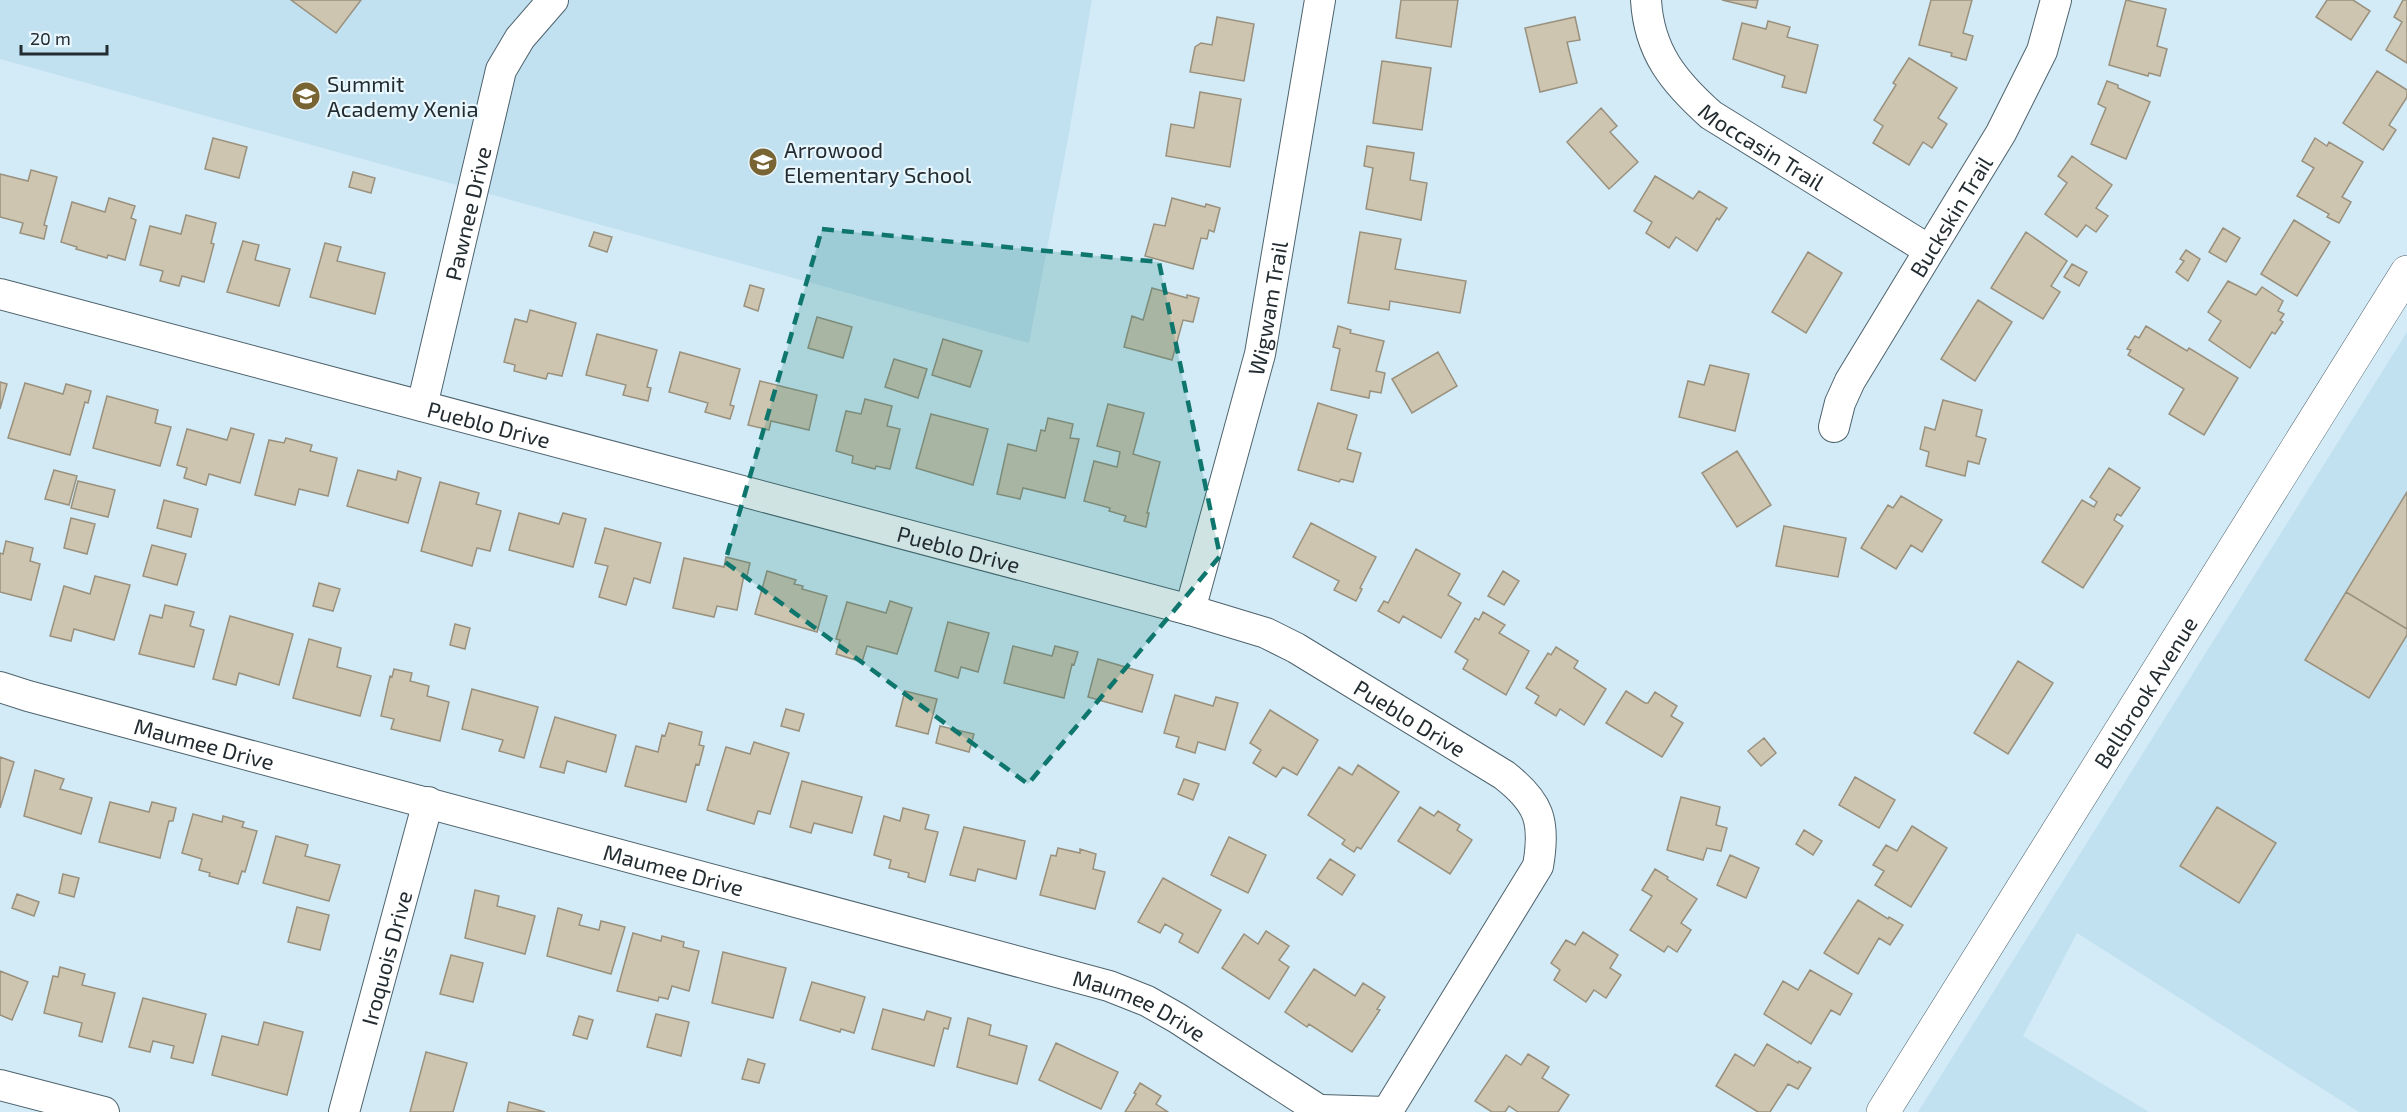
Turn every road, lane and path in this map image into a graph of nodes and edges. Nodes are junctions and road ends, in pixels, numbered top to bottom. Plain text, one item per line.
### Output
1 (553, 0) edge
2 (1320, 0) edge
3 (1646, 0) edge
4 (2056, 0) edge
5 (1929, 250) junction
6 (2407, 272) edge
7 (0, 294) edge
8 (422, 406) junction
9 (1834, 428) dead end
10 (1190, 610) junction
11 (0, 687) edge
12 (428, 802) junction
13 (0, 1085) edge
14 (1321, 1111) edge
15 (104, 1112) edge
16 (344, 1112) edge
17 (1387, 1112) edge
18 (1883, 1112) edge

1 - 8 street, Pawnee Drive
2 - 10 street, Wigwam Trail
3 - 5 street, Moccasin Trail
4 - 5 street, Buckskin Trail
5 - 9 street, Buckskin Trail
6 - 18 street, Bellbrook Avenue
7 - 8 street, Pueblo Drive
8 - 10 street, Pueblo Drive
10 - 17 street, Pueblo Drive
11 - 12 street, Maumee Drive
12 - 14 street, Maumee Drive
12 - 16 street, Iroquois Drive
13 - 15 street
14 - 17 street, Maumee Drive

